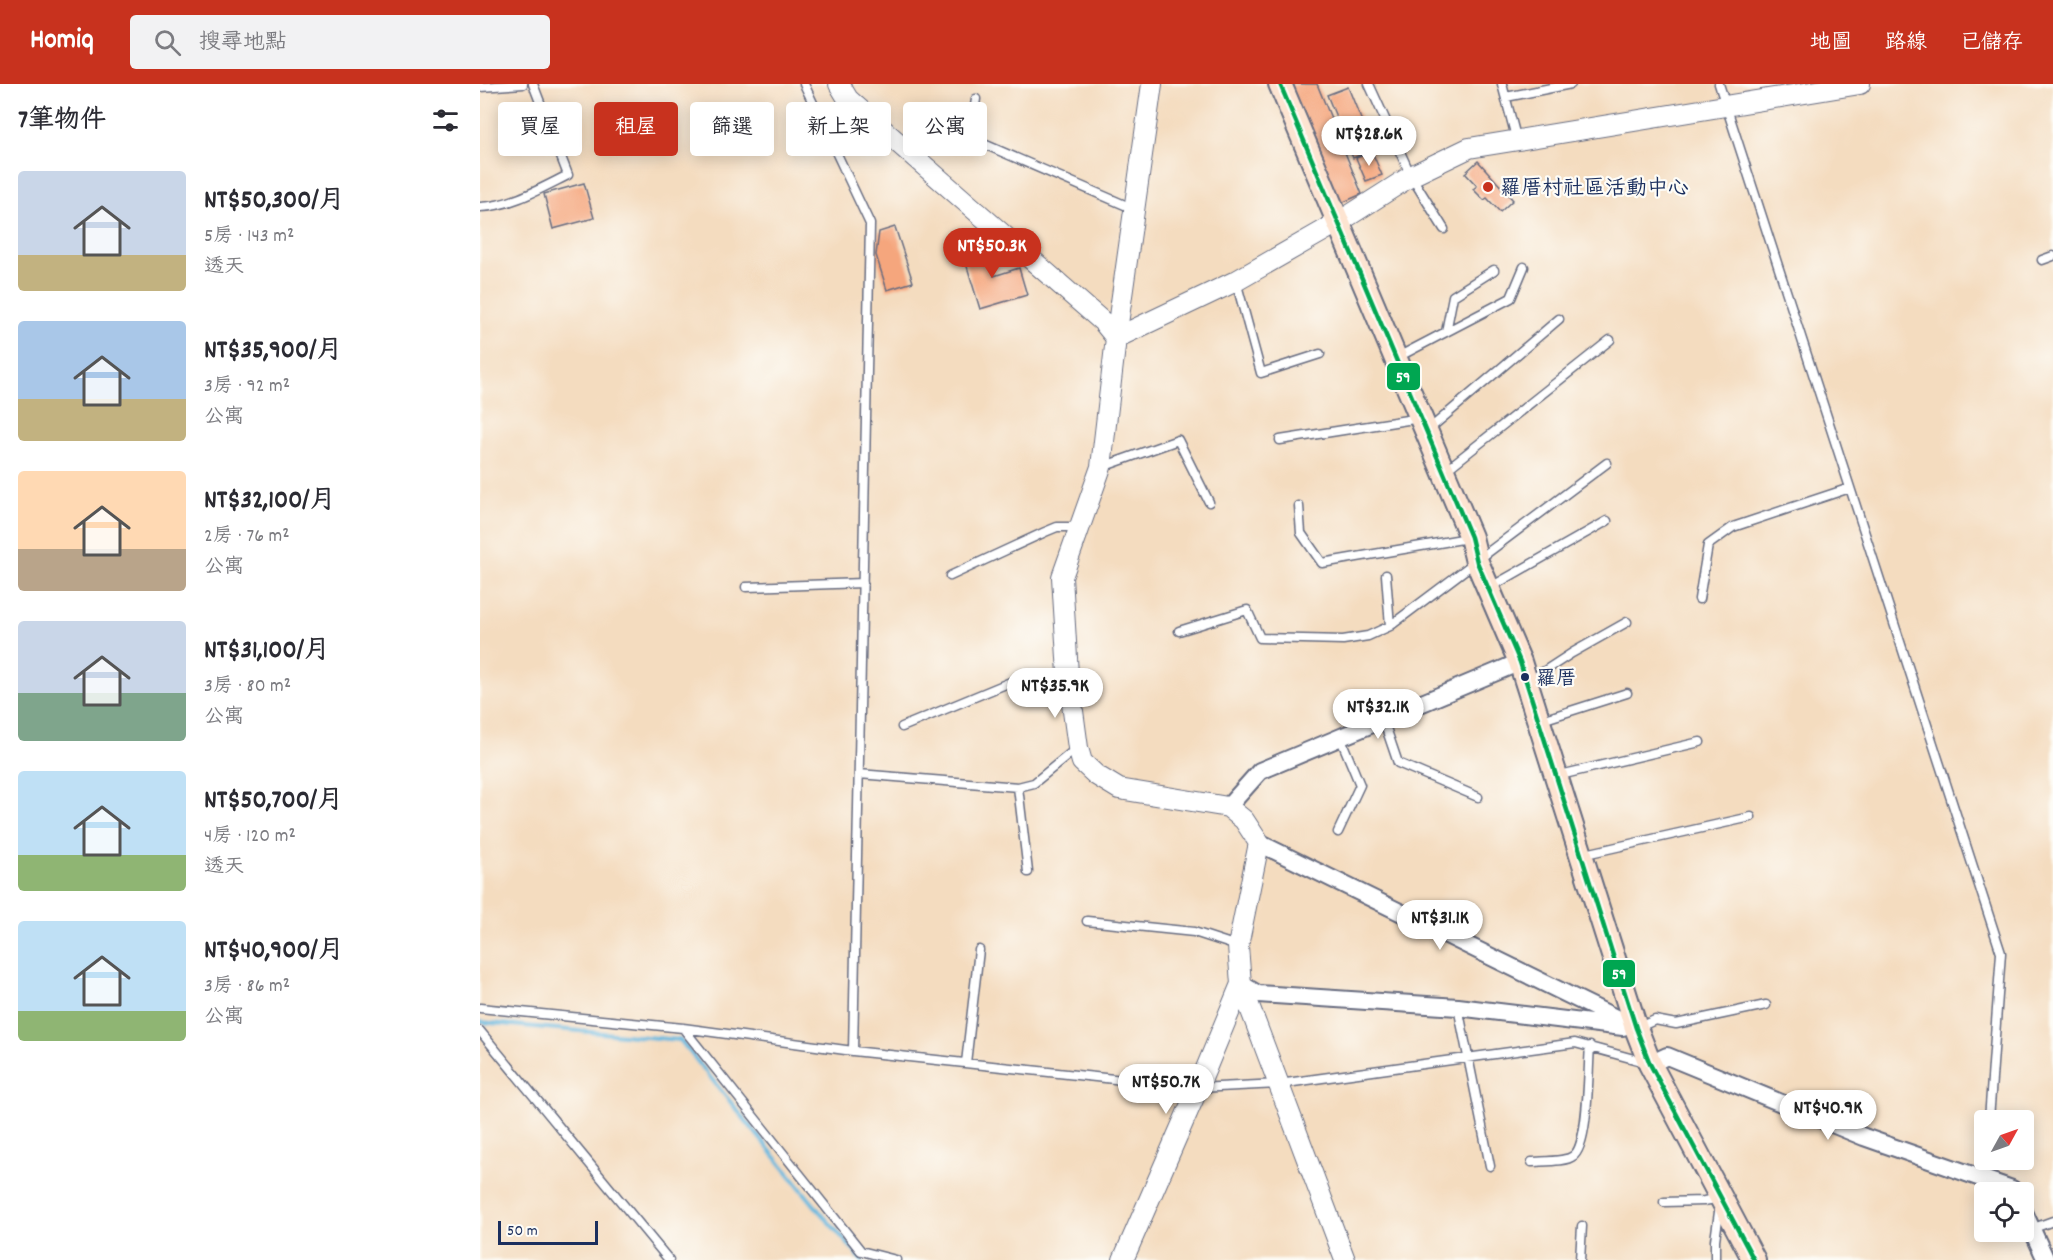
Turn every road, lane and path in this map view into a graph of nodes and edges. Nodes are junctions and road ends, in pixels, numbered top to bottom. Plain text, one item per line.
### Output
1 (523, 84) edge
2 (534, 84) edge
3 (804, 84) edge
4 (839, 84) edge
5 (1152, 84) edge
6 (1280, 84) edge
7 (1369, 84) edge
8 (1502, 84) edge
9 (1571, 84) edge
10 (1719, 84) edge
11 (1860, 84) edge
12 (480, 87) edge
13 (1506, 97) junction
14 (976, 99) dead end
15 (1726, 107) junction
16 (1517, 141) junction
17 (1411, 176) junction
18 (480, 207) edge
19 (1134, 209) junction
20 (1339, 222) junction
21 (1444, 229) dead end
22 (2053, 256) edge
23 (2042, 260) dead end
24 (1524, 267) dead end
25 (1494, 270) dead end
26 (1236, 281) junction
27 (1558, 319) dead end
28 (1446, 332) junction
29 (1116, 338) junction
30 (1610, 340) dead end
31 (1320, 354) dead end
32 (1396, 358) junction
33 (1424, 425) junction
34 (1280, 440) dead end
35 (1607, 463) dead end
36 (1101, 467) junction
37 (1444, 472) junction
38 (1850, 488) junction
39 (1209, 502) dead end
40 (1299, 506) dead end
41 (1607, 521) dead end
42 (1080, 527) junction
43 (1471, 537) junction
44 (1477, 562) junction
45 (1386, 575) dead end
46 (950, 576) dead end
47 (863, 583) junction
48 (746, 587) dead end
49 (1488, 588) junction
50 (1699, 599) dead end
51 (1627, 622) dead end
52 (1390, 626) junction
53 (1179, 631) dead end
54 (1523, 673) junction
55 (1068, 674) junction
56 (1627, 693) dead end
57 (1383, 719) junction
58 (1539, 722) junction
59 (902, 727) dead end
60 (1340, 737) junction
61 (1700, 742) dead end
62 (1078, 748) junction
63 (859, 774) junction
64 (1556, 776) junction
65 (1018, 788) junction
66 (1478, 797) dead end
67 (1228, 807) junction
68 (1751, 817) dead end
69 (1338, 832) dead end
70 (1258, 843) junction
71 (1581, 855) junction
72 (1028, 872) dead end
73 (1087, 921) dead end
74 (1238, 946) junction
75 (979, 950) dead end
76 (1241, 984) junction
77 (1766, 1005) dead end
78 (1458, 1007) junction
79 (480, 1008) edge
80 (683, 1028) junction
81 (1636, 1028) junction
82 (480, 1031) edge
83 (1590, 1046) junction
84 (853, 1051) junction
85 (1469, 1059) junction
86 (966, 1063) junction
87 (1650, 1064) junction
88 (1279, 1084) junction
89 (1198, 1088) junction
90 (1990, 1110) edge
91 (1532, 1162) dead end
92 (1490, 1166) dead end
93 (1986, 1170) edge
94 (1985, 1180) junction
95 (1991, 1182) edge
96 (1721, 1198) junction
97 (1664, 1202) dead end
98 (2053, 1221) edge
99 (1582, 1226) dead end
100 (2034, 1228) edge
101 (2034, 1235) edge
102 (669, 1260) edge
103 (896, 1260) edge
104 (1123, 1260) edge
105 (1345, 1260) edge
106 (1580, 1260) edge
107 (1715, 1260) edge
108 (1754, 1260) edge
109 (2046, 1260) edge

1 - 12 lane
2 - 18 lane
3 - 47 lane
4 - 29 street
5 - 19 street
6 - 20 main road
7 - 17 lane
8 - 13 lane
9 - 13 lane
10 - 15 lane
11 - 15 street
13 - 16 lane
14 - 19 lane
15 - 16 street
15 - 38 lane
16 - 17 street
17 - 20 street
17 - 21 lane
19 - 29 street
20 - 26 street
20 - 32 main road
22 - 23 lane
24 - 28 lane
25 - 28 lane
26 - 29 street
26 - 31 lane
27 - 33 lane
28 - 32 lane
29 - 36 street
30 - 37 lane
32 - 33 main road
33 - 34 lane
33 - 37 main road
35 - 44 lane
36 - 39 lane
36 - 42 street
37 - 43 main road
38 - 50 lane
38 - 90 lane
40 - 43 lane
41 - 49 lane
42 - 46 lane
42 - 55 street
43 - 44 main road
44 - 49 main road
44 - 52 lane
45 - 52 lane
47 - 48 lane
47 - 63 lane
49 - 54 main road
51 - 54 lane
52 - 53 lane
54 - 57 street
54 - 58 main road
55 - 59 lane
55 - 62 street
56 - 58 lane
57 - 60 street
57 - 66 lane
58 - 64 main road
60 - 67 street
60 - 69 lane
61 - 64 lane
62 - 65 lane
62 - 67 street
63 - 65 lane
63 - 84 lane
64 - 71 main road
65 - 72 lane
67 - 70 street
68 - 71 lane
70 - 74 street
70 - 81 street
71 - 81 main road
73 - 74 lane
74 - 76 street
75 - 86 lane
76 - 78 street
76 - 88 street
76 - 89 street
77 - 81 lane
78 - 81 street
78 - 85 lane
79 - 80 lane
80 - 84 lane
80 - 103 lane
81 - 87 main road
82 - 102 lane
83 - 85 lane
83 - 87 lane
83 - 91 lane
84 - 86 lane
85 - 88 lane
85 - 92 lane
86 - 89 lane
87 - 94 street
87 - 96 main road
88 - 89 lane
88 - 105 street
89 - 104 street
93 - 94 lane
94 - 95 street
96 - 97 lane
96 - 107 lane
96 - 108 main road
98 - 100 lane
99 - 106 lane
101 - 109 street

